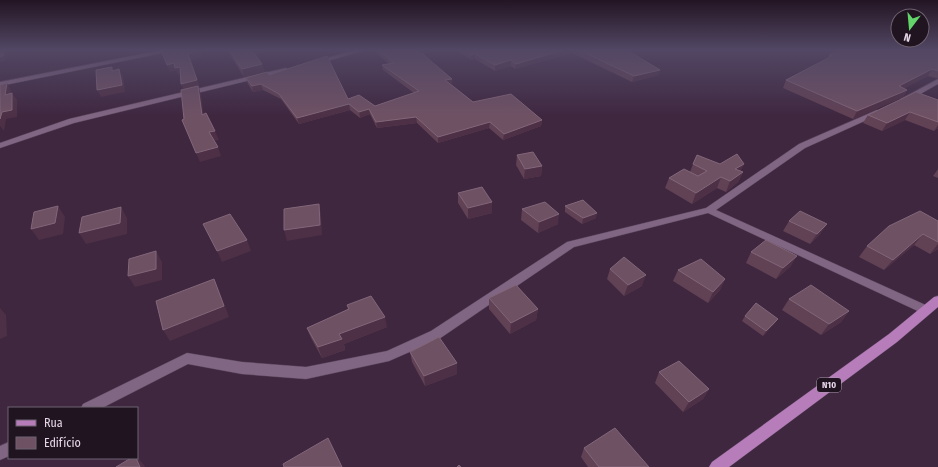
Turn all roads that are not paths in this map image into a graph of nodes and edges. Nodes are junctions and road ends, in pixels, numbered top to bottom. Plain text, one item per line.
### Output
1 (62, 72) edge
2 (280, 72) edge
3 (938, 81) edge
4 (0, 84) edge
5 (0, 146) edge
6 (709, 210) junction
7 (938, 300) edge
8 (926, 310) junction
9 (90, 407) edge
10 (717, 467) edge

1 - 4 street
2 - 5 street
3 - 6 street
6 - 8 street
6 - 9 street
7 - 8 main road, N10
8 - 10 main road, N10

